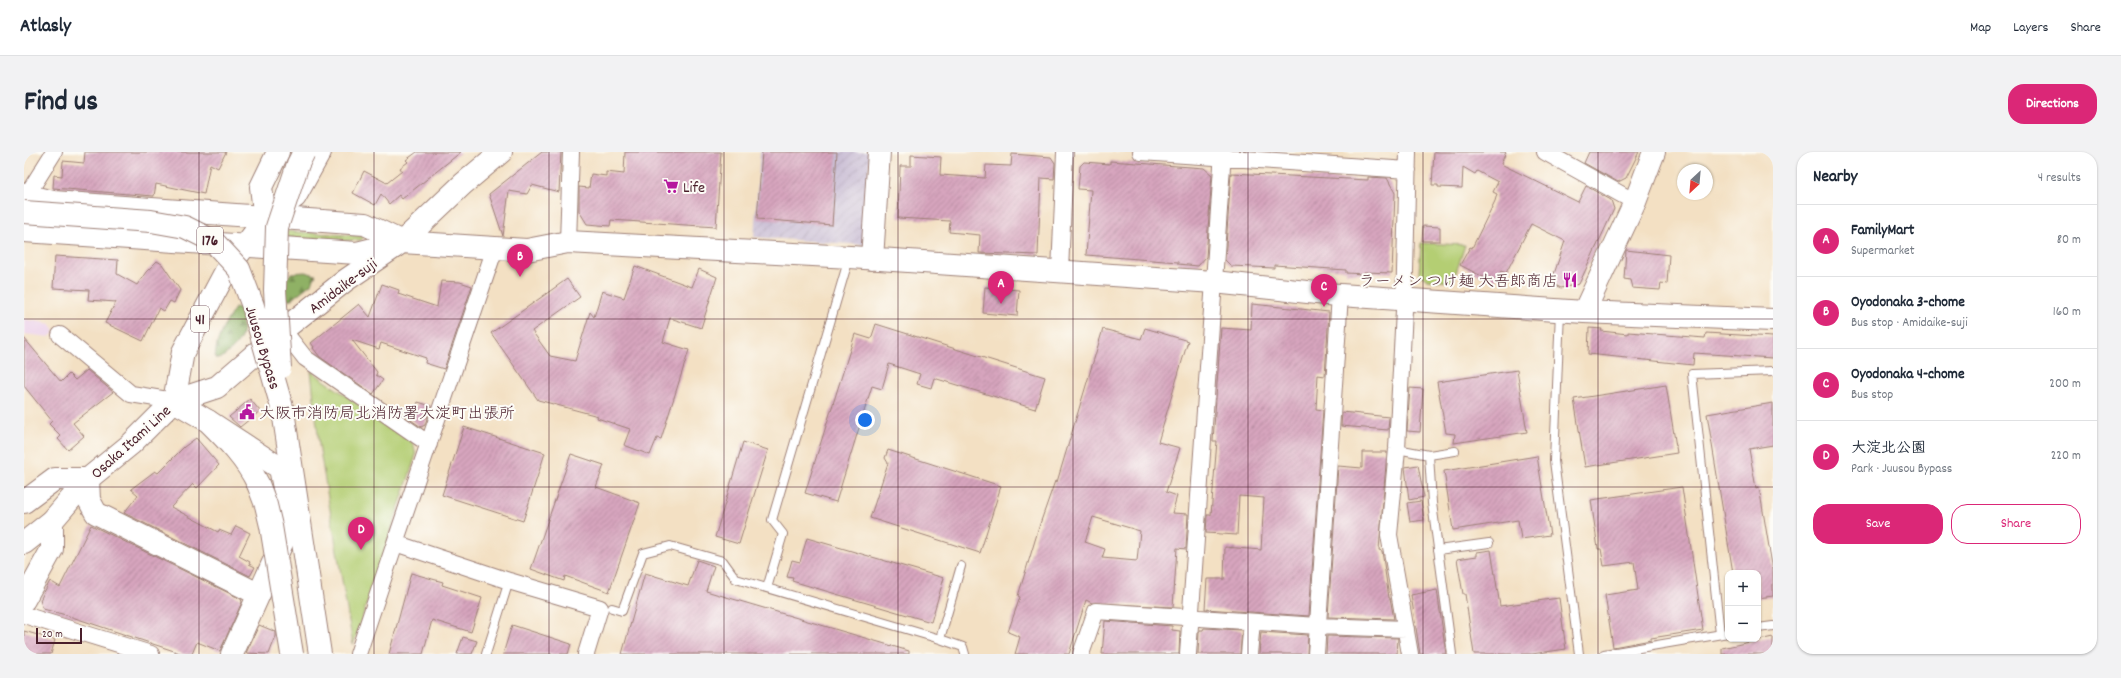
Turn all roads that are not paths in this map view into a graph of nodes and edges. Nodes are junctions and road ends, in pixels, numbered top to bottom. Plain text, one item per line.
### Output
1 (54, 152) edge
2 (278, 152) edge
3 (304, 152) edge
4 (320, 152) edge
5 (501, 152) edge
6 (571, 152) edge
7 (879, 152) edge
8 (1065, 152) edge
9 (1141, 152) edge
10 (1408, 152) edge
11 (1545, 152) edge
12 (1654, 152) edge
13 (1223, 155) edge
14 (1408, 170) junction
15 (25, 201) edge
16 (1635, 202) junction
17 (265, 219) junction
18 (24, 231) edge
19 (402, 242) junction
20 (568, 242) junction
21 (245, 245) junction
22 (495, 248) junction
23 (850, 257) junction
24 (872, 259) junction
25 (1060, 272) junction
26 (1214, 282) junction
27 (1340, 295) junction
28 (1405, 298) junction
29 (1560, 310) junction
30 (1584, 312) junction
31 (1773, 320) edge
32 (283, 330) junction
33 (60, 335) dead end
34 (1773, 371) edge
35 (174, 401) junction
36 (283, 411) junction
37 (208, 421) junction
38 (429, 444) junction
39 (1397, 449) junction
40 (1456, 452) dead end
41 (1430, 455) junction
42 (88, 480) junction
43 (26, 497) edge
44 (52, 521) junction
45 (24, 543) edge
46 (395, 543) junction
47 (1489, 543) dead end
48 (1438, 550) junction
49 (961, 566) dead end
50 (509, 581) junction
51 (767, 588) junction
52 (258, 594) junction
53 (24, 600) edge
54 (612, 608) dead end
55 (24, 615) edge
56 (1190, 618) junction
57 (1252, 622) junction
58 (1318, 626) junction
59 (1773, 626) edge
60 (1761, 628) edge
61 (1406, 629) junction
62 (1724, 634) edge
63 (940, 638) junction
64 (151, 654) edge
65 (232, 654) edge
66 (292, 654) edge
67 (320, 654) edge
68 (358, 654) edge
69 (486, 654) edge
70 (586, 654) edge
71 (965, 654) edge
72 (1081, 654) edge
73 (1188, 654) edge
74 (1249, 654) edge
75 (1316, 654) edge
76 (1410, 654) edge
77 (1452, 654) edge
78 (1579, 654) edge
79 (1604, 654) edge

1 - 15 street
2 - 17 main road
3 - 36 main road, bridge
4 - 17 main road, Osaka Itami Line / 41
5 - 19 main road, Amidaike-suji
6 - 20 street
7 - 24 main road
8 - 25 street
9 - 13 street
10 - 14 street
11 - 16 street
12 - 16 main road
13 - 14 street
13 - 26 street
14 - 28 street
15 - 17 main road
15 - 36 main road, Juusou Bypass / 176, bridge
16 - 30 main road
17 - 19 main road
17 - 21 main road, Osaka Itami Line / 41
18 - 21 main road
19 - 21 main road
19 - 22 main road
19 - 32 main road, Amidaike-suji
20 - 22 main road
20 - 23 main road
21 - 35 main road, Osaka Itami Line / 41
22 - 38 street
23 - 24 main road
23 - 51 lane
24 - 25 main road
25 - 26 main road
26 - 27 main road
26 - 56 street
27 - 28 main road
27 - 58 street
28 - 29 main road
28 - 39 street
29 - 30 main road
29 - 78 lane
30 - 31 main road
32 - 35 main road, Amidaike-suji
32 - 38 street
33 - 35 street
34 - 62 lane
35 - 37 main road
35 - 42 main road, Osaka Itami Line
36 - 67 main road, Juusou Bypass / 176
37 - 52 main road
37 - 66 main road, bridge
38 - 46 street
39 - 41 lane
39 - 61 street
40 - 41 lane
41 - 48 lane
42 - 43 main road
42 - 44 main road, Osaka Itami Line
42 - 52 main road
44 - 45 main road, Osaka Itami Line
44 - 53 main road
46 - 50 street
46 - 68 street
47 - 48 lane
48 - 77 lane
49 - 63 lane
50 - 69 lane
50 - 70 street
51 - 54 lane
51 - 63 lane
52 - 65 main road
55 - 64 street
56 - 57 street
56 - 72 street
56 - 73 street
57 - 58 street
57 - 74 street
58 - 61 street
58 - 75 street
59 - 60 lane
61 - 76 street
62 - 79 lane
63 - 71 lane

